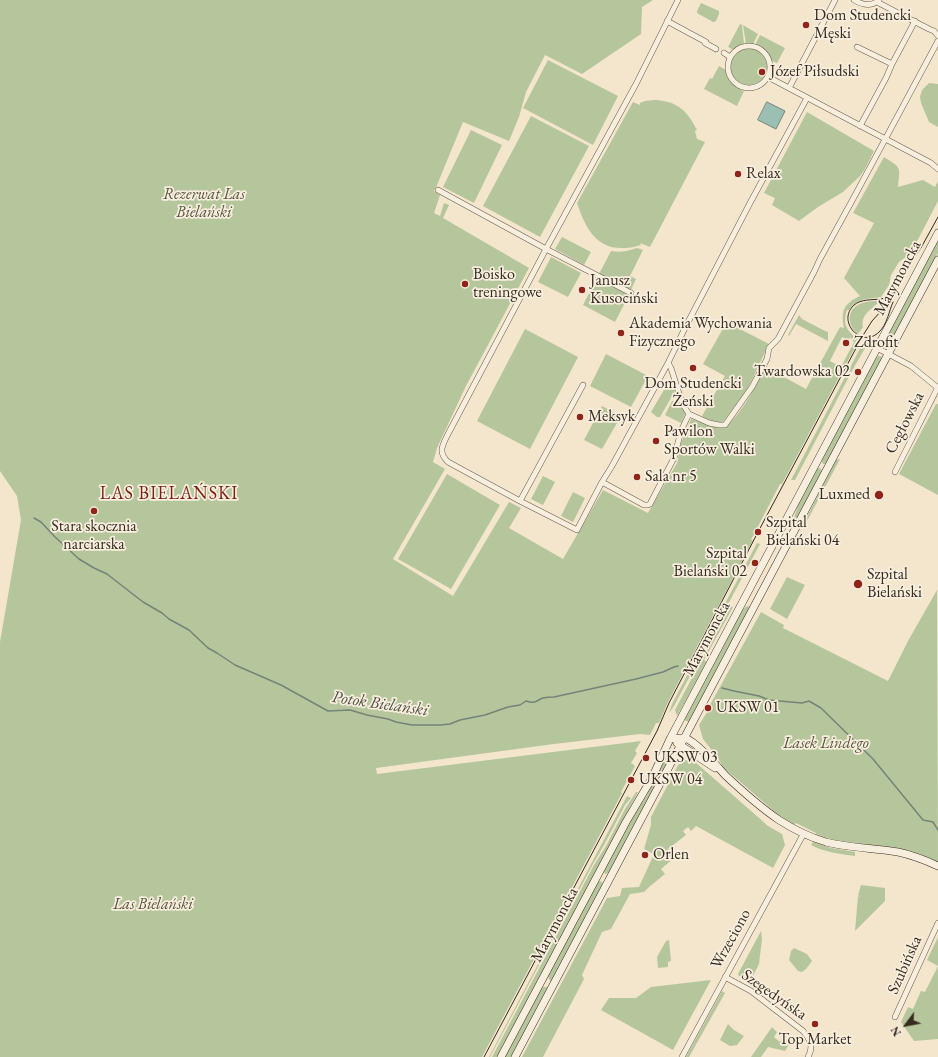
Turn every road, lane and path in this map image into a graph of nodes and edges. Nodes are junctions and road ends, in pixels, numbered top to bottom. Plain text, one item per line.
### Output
1 (678, 0) edge
2 (836, 0) edge
3 (854, 0) edge
4 (878, 1) edge
5 (667, 21) junction
6 (915, 21) junction
7 (938, 36) edge
8 (938, 41) edge
9 (857, 47) dead end
10 (716, 49) dead end
11 (724, 53) dead end
12 (730, 57) junction
13 (892, 64) junction
14 (768, 77) junction
15 (789, 88) junction
16 (807, 98) junction
17 (860, 126) junction
18 (887, 138) junction
19 (938, 169) edge
20 (438, 190) dead end
21 (938, 233) edge
22 (546, 249) junction
23 (938, 260) edge
24 (631, 294) dead end
25 (877, 348) junction
26 (888, 354) junction
27 (668, 363) junction
28 (583, 385) dead end
29 (938, 388) edge
30 (689, 414) junction
31 (816, 463) junction
32 (827, 469) junction
33 (895, 472) dead end
34 (602, 482) junction
35 (520, 501) junction
36 (800, 521) junction
37 (783, 525) junction
38 (785, 548) junction
39 (685, 738) junction
40 (670, 739) junction
41 (680, 746) junction
42 (725, 775) junction
43 (804, 833) junction
44 (938, 866) edge
45 (598, 875) junction
46 (608, 881) junction
47 (938, 924) edge
48 (726, 977) junction
49 (542, 980) junction
50 (553, 986) junction
51 (895, 1017) dead end
52 (501, 1057) edge
53 (515, 1057) edge
54 (682, 1057) edge
55 (808, 1057) edge

1 - 5 street
2 - 15 street
3 - 4 street
4 - 6 street
5 - 10 street
5 - 22 street
6 - 7 street
6 - 13 street
8 - 18 street
9 - 13 street
11 - 12 street
12 - 14 street
12 - 14 street
13 - 17 street
14 - 15 street
15 - 16 street
16 - 17 street
16 - 27 street
17 - 18 street
18 - 19 street
18 - 30 street
20 - 22 street
21 - 25 main road, Marymoncka
22 - 24 street
22 - 35 street
23 - 26 main road, Marymoncka
25 - 26 street
25 - 31 main road, Marymoncka
26 - 29 street
26 - 32 main road, Marymoncka
27 - 30 street
27 - 34 street
28 - 35 street
29 - 33 street, Cegłowska
30 - 34 street
31 - 32 main road
31 - 37 main road, Marymoncka
32 - 36 main road, Marymoncka
34 - 35 street
36 - 37 main road
36 - 38 main road, Marymoncka
37 - 38 main road
37 - 40 main road, Marymoncka
38 - 39 main road, Marymoncka
39 - 40 main road
39 - 41 main road, Marymoncka
39 - 42 main road
40 - 41 main road
40 - 45 main road, Marymoncka
41 - 42 main road
41 - 46 main road, Marymoncka
42 - 43 main road
43 - 44 main road
43 - 48 street, Wrzeciono
45 - 46 main road
45 - 49 main road, Marymoncka
46 - 50 main road, Marymoncka
47 - 51 street, Szubińska
48 - 54 street, Wrzeciono
48 - 55 street, Szegedyńska
49 - 50 main road
49 - 52 main road, Marymoncka
50 - 53 main road, Marymoncka

